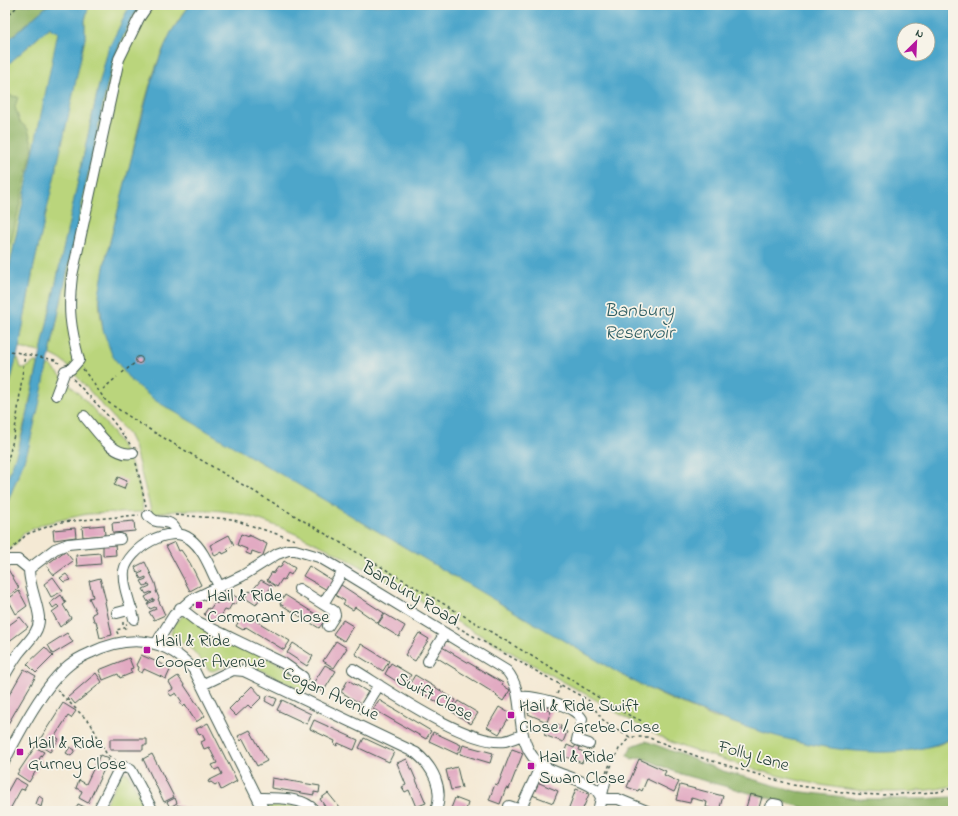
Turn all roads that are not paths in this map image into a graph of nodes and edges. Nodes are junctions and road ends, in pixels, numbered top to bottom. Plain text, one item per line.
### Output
1 (148, 5) edge
2 (56, 395) dead end
3 (84, 416) dead end
4 (133, 453) road end
5 (148, 515) road end
6 (178, 534) junction
7 (120, 539) dead end
8 (5, 560) edge
9 (29, 569) junction
10 (343, 571) junction
11 (219, 586) junction
12 (299, 589) dead end
13 (323, 604) junction
14 (180, 608) junction
15 (117, 613) dead end
16 (328, 626) dead end
17 (444, 633) junction
18 (156, 644) junction
19 (428, 661) dead end
20 (353, 669) dead end
21 (5, 675) edge
22 (303, 677) dead end
23 (202, 685) junction
24 (379, 685) junction
25 (518, 697) junction
26 (364, 709) dead end
27 (522, 735) junction
28 (589, 744) dead end
29 (8, 747) edge
30 (5, 760) edge
31 (541, 765) junction
32 (605, 782) road end
33 (258, 798) junction
34 (602, 799) junction
35 (509, 806) dead end
36 (522, 810) edge
37 (98, 811) edge
38 (153, 811) edge
39 (264, 811) edge
40 (315, 811) edge
41 (436, 811) edge
42 (598, 811) edge
43 (647, 811) edge
44 (769, 811) edge
45 (779, 811) edge

1 - 2 street
3 - 4 street
5 - 6 street
6 - 11 street
6 - 15 street
7 - 9 street
8 - 9 street
9 - 21 street
10 - 11 street, Banbury Road
10 - 13 street
10 - 17 street, Banbury Road
11 - 14 street, Banbury Road
12 - 13 street
13 - 16 street
14 - 18 street, Banbury Road
14 - 22 street
17 - 19 street
17 - 25 street, Banbury Road
18 - 23 street
18 - 29 street
20 - 24 street, Swift Close
23 - 33 street
23 - 41 street, Cogan Avenue
24 - 26 street, Swift Close
24 - 27 street, Swift Close
25 - 27 street, Banbury Road
25 - 28 street
27 - 31 street, Banbury Road
29 - 30 street
31 - 34 street
31 - 36 street
32 - 34 street
33 - 39 street
33 - 40 street
34 - 42 street
34 - 43 street
35 - 36 street
37 - 38 street
44 - 45 street

